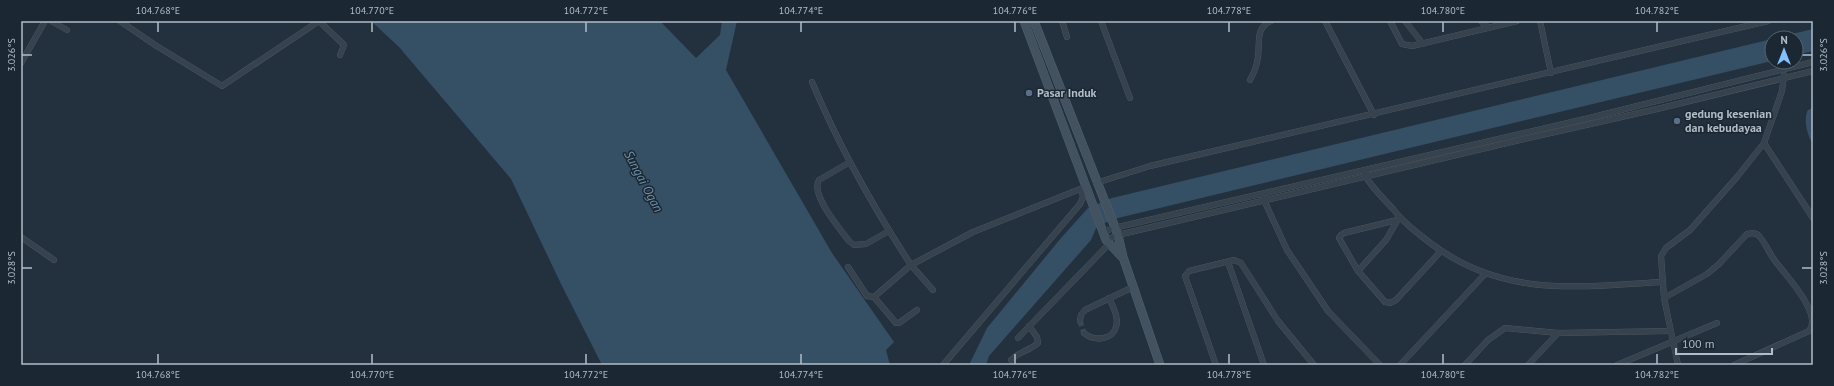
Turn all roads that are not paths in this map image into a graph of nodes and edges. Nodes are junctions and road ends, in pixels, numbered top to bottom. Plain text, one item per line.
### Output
1 (45, 21) edge
2 (51, 21) edge
3 (120, 21) edge
4 (1024, 21) edge
5 (1034, 21) edge
6 (1062, 21) edge
7 (1101, 21) edge
8 (1271, 21) edge
9 (1325, 21) edge
10 (1390, 21) edge
11 (1405, 21) edge
12 (1481, 21) edge
13 (1517, 21) edge
14 (1540, 21) edge
15 (1768, 21) edge
16 (1489, 28) junction
17 (67, 30) dead end
18 (1067, 37) dead end
19 (1423, 44) junction
20 (340, 55) dead end
21 (21, 63) edge
22 (1783, 70) joint
23 (1813, 70) edge
24 (1551, 73) junction
25 (1785, 77) junction
26 (1250, 80) dead end
27 (812, 82) dead end
28 (1130, 98) dead end
29 (1653, 101) junction
30 (1657, 109) junction
31 (1374, 114) junction
32 (1764, 143) junction
33 (850, 162) junction
34 (1364, 170) junction
35 (1366, 176) junction
36 (1096, 183) junction
37 (1083, 188) junction
38 (1262, 195) junction
39 (1264, 201) junction
40 (1813, 218) edge
41 (1399, 220) junction
42 (1114, 228) junction
43 (889, 231) junction
44 (1105, 236) junction
45 (21, 237) edge
46 (1441, 251) junction
47 (1123, 257) junction
48 (54, 260) dead end
49 (1228, 262) junction
50 (911, 265) junction
51 (848, 267) dead end
52 (1358, 271) junction
53 (1485, 274) junction
54 (1662, 282) junction
55 (1133, 287) junction
56 (933, 290) dead end
57 (874, 297) junction
58 (1109, 298) junction
59 (1664, 298) junction
60 (917, 310) dead end
61 (1080, 321) dead end
62 (1718, 323) dead end
63 (1029, 326) junction
64 (1670, 331) junction
65 (1084, 333) dead end
66 (1558, 333) junction
67 (1018, 338) dead end
68 (1672, 341) junction
69 (1011, 360) dead end
70 (944, 365) edge
71 (1160, 365) edge
72 (1216, 365) edge
73 (1264, 365) edge
74 (1314, 365) edge
75 (1380, 365) edge
76 (1400, 365) edge
77 (1465, 365) edge
78 (1528, 365) edge
79 (1617, 365) edge
80 (1678, 365) edge
81 (1734, 365) edge

1 - 21 street
2 - 17 street
3 - 20 street
4 - 37 street
5 - 36 street
6 - 18 street
7 - 28 street
8 - 26 street
9 - 31 street
10 - 19 street
11 - 19 street
12 - 16 street
13 - 16 street
14 - 24 street
15 - 24 street
16 - 19 street
22 - 25 street
22 - 29 street
23 - 25 street
24 - 31 street
25 - 30 street
25 - 32 street
27 - 33 street
29 - 30 street
29 - 34 street
30 - 35 street
31 - 36 street
32 - 40 street
32 - 54 street
33 - 43 street
33 - 43 street
34 - 35 street
34 - 38 street
35 - 39 street
35 - 41 street
36 - 42 street
37 - 44 street
37 - 50 street
37 - 70 street
38 - 39 street
38 - 42 street
39 - 42 street
39 - 75 street
41 - 46 street
41 - 52 street
41 - 52 street
42 - 44 street
42 - 47 street
43 - 50 street
44 - 47 street
44 - 63 street
45 - 48 street
46 - 52 street
46 - 53 street
47 - 55 street
49 - 72 street
49 - 73 street
49 - 74 street
50 - 56 street
50 - 57 street
51 - 57 street
53 - 54 street
53 - 76 street
54 - 59 street
55 - 58 street
55 - 71 street
57 - 60 street
58 - 61 street
58 - 65 street
59 - 64 street
59 - 81 street
62 - 68 street
63 - 67 street
63 - 69 street
64 - 66 street
64 - 68 street
66 - 77 street
66 - 78 street
68 - 79 street
68 - 80 street

